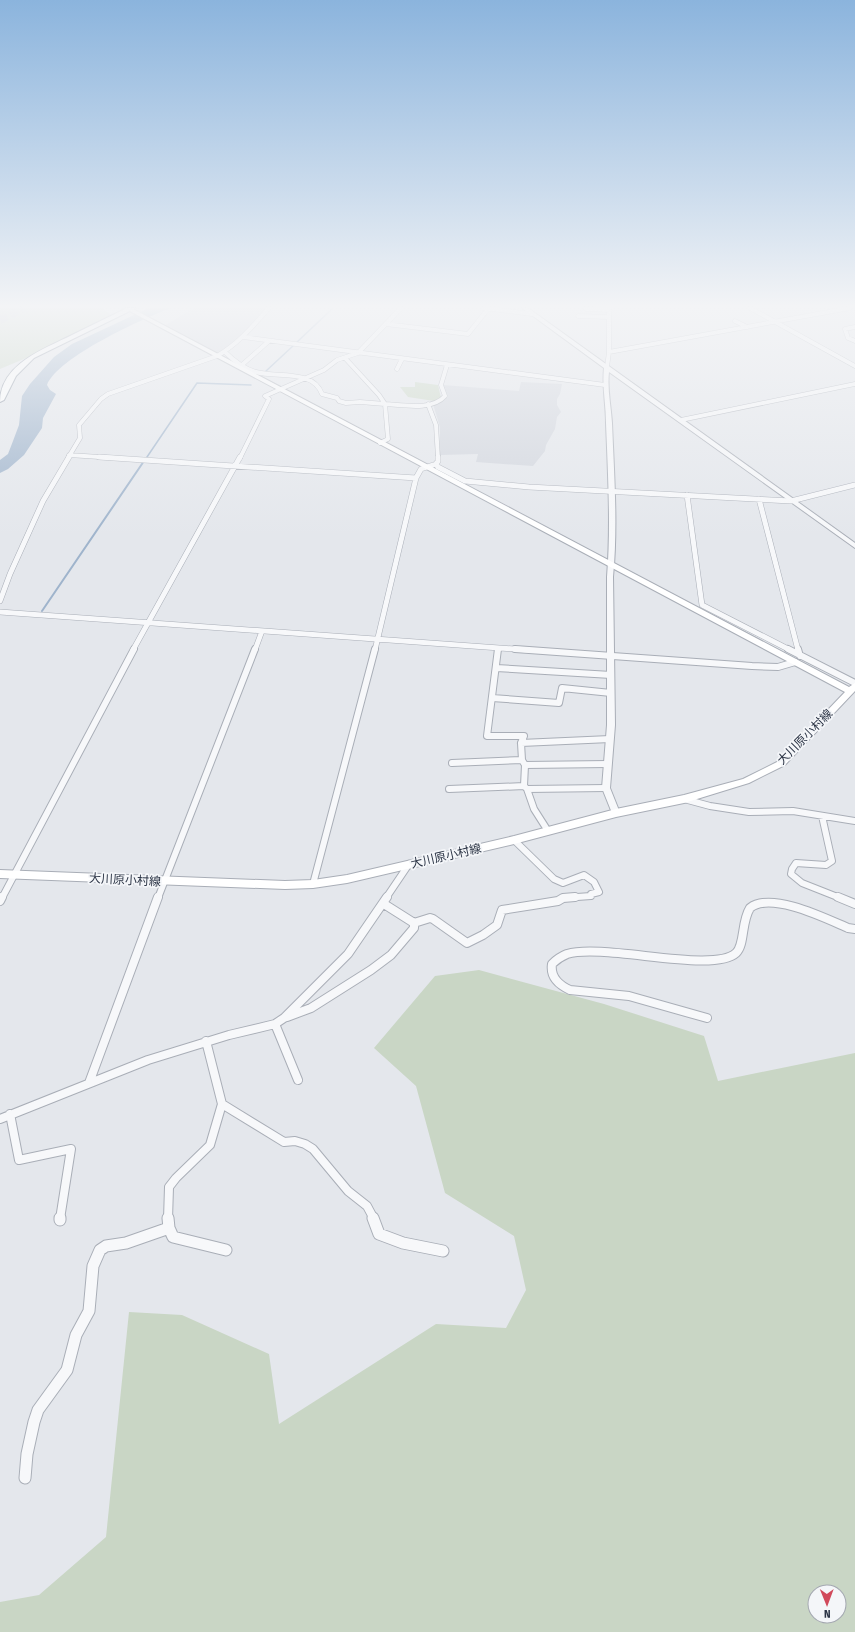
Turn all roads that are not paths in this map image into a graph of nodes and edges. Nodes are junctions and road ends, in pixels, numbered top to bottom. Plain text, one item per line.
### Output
1 (8, 384) edge
2 (138, 384) edge
3 (269, 384) edge
4 (293, 384) edge
5 (318, 384) edge
6 (369, 384) edge
7 (441, 384) edge
8 (591, 384) edge
9 (631, 384) edge
10 (855, 384) edge
11 (605, 386) joint
12 (280, 390) junction
13 (0, 400) edge
14 (385, 404) junction
15 (428, 404) junction
16 (681, 420) junction
17 (380, 443) junction
18 (70, 455) junction
19 (436, 464) junction
20 (236, 465) junction
21 (426, 468) junction
22 (416, 478) junction
23 (855, 485) edge
24 (610, 492) junction
25 (688, 495) junction
26 (759, 499) junction
27 (791, 501) junction
28 (855, 546) edge
29 (611, 566) junction
30 (0, 601) edge
31 (0, 612) edge
32 (148, 622) junction
33 (262, 631) junction
34 (378, 639) junction
35 (498, 648) junction
36 (612, 656) junction
37 (798, 659) junction
38 (496, 668) junction
39 (611, 675) junction
40 (854, 689) edge
41 (611, 693) junction
42 (492, 698) junction
43 (610, 739) junction
44 (521, 743) junction
45 (524, 762) junction
46 (452, 763) dead end
47 (608, 764) junction
48 (525, 788) junction
49 (606, 788) junction
50 (449, 789) dead end
51 (684, 799) junction
52 (616, 813) junction
53 (822, 816) junction
54 (855, 821) edge
55 (548, 831) junction
56 (514, 840) junction
57 (409, 864) junction
58 (0, 874) edge
59 (13, 875) junction
60 (164, 881) junction
61 (313, 884) junction
62 (0, 901) edge
63 (384, 904) junction
64 (855, 904) edge
65 (414, 922) junction
66 (855, 929) edge
67 (284, 1018) junction
68 (707, 1018) dead end
69 (275, 1024) junction
70 (206, 1041) junction
71 (298, 1080) dead end
72 (88, 1083) junction
73 (222, 1104) junction
74 (10, 1114) junction
75 (0, 1119) edge
76 (60, 1220) dead end
77 (169, 1228) junction
78 (226, 1250) dead end
79 (443, 1251) dead end
80 (25, 1478) dead end

1 - 13 highway
2 - 18 street
3 - 12 main road
4 - 12 street
5 - 14 street
6 - 14 street
7 - 15 street
8 - 11 street
9 - 16 street
10 - 16 street
11 - 24 street
12 - 17 main road
12 - 20 street
14 - 15 street
14 - 17 street
15 - 19 street
16 - 27 street
17 - 21 main road
18 - 20 street
18 - 30 street
19 - 21 street
19 - 24 street
20 - 22 street
20 - 32 street
21 - 22 street
21 - 29 main road
22 - 34 street
23 - 27 street
24 - 25 street
24 - 29 street
25 - 26 street
25 - 37 street
26 - 27 street
26 - 37 street
27 - 28 street
29 - 36 street
29 - 37 main road
31 - 32 street
32 - 33 street
32 - 59 street
33 - 34 street
33 - 60 street
34 - 35 street
34 - 61 street
35 - 36 street
35 - 38 street
36 - 37 street
36 - 39 street
37 - 40 main road
38 - 39 street
38 - 42 street
39 - 41 street
40 - 51 main road, 大川原小村線
41 - 42 street
41 - 43 street
42 - 44 street
43 - 44 street
43 - 47 street
44 - 45 street
45 - 46 street
45 - 47 street
45 - 48 street
47 - 49 street
48 - 49 street
48 - 50 street
48 - 55 street
49 - 52 street
51 - 52 main road, 大川原小村線
51 - 53 street
52 - 55 main road, 大川原小村線
53 - 54 street
53 - 64 street
55 - 56 main road, 大川原小村線
56 - 57 main road, 大川原小村線
56 - 65 street
57 - 61 main road, 大川原小村線
57 - 63 street
58 - 59 main road, 大川原小村線
59 - 60 main road, 大川原小村線
59 - 62 street
60 - 61 main road, 大川原小村線
60 - 72 street
63 - 65 street
63 - 67 street
65 - 67 street
66 - 68 street
67 - 69 street
69 - 70 street
69 - 71 street
70 - 72 street
70 - 73 street
72 - 74 street
73 - 77 street
73 - 79 street
74 - 75 street
74 - 76 street
77 - 78 street
77 - 80 street

